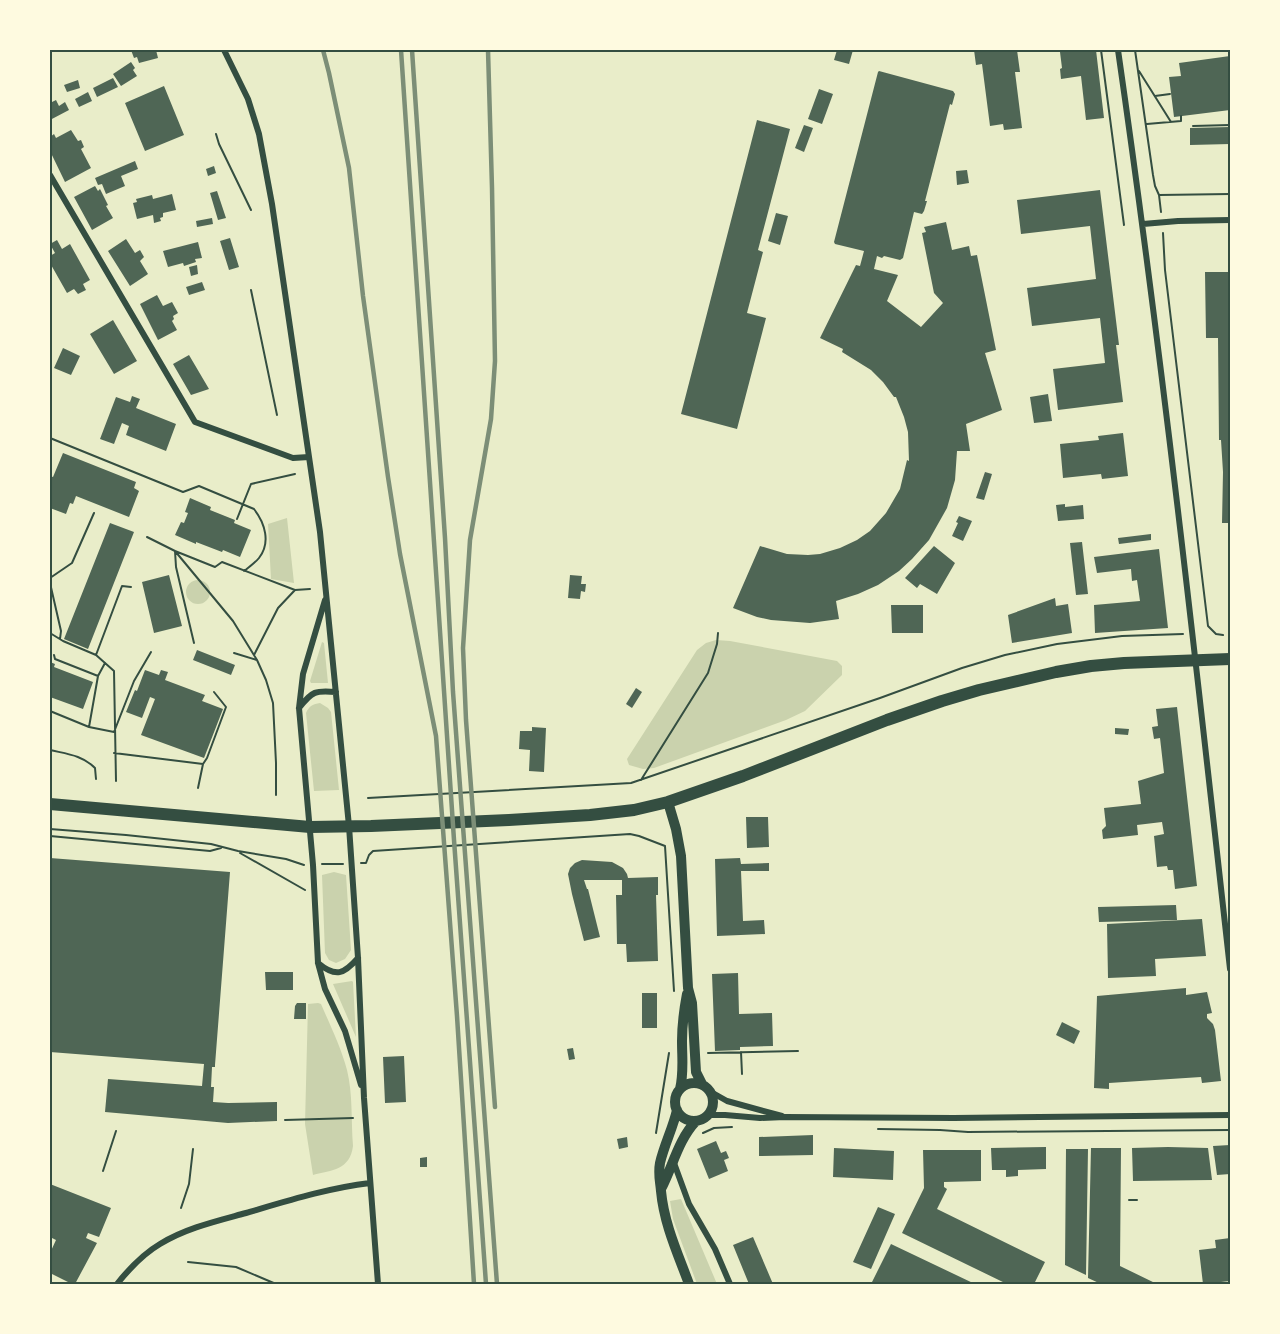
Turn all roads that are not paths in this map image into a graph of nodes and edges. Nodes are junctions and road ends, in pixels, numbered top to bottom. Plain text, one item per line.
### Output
1 (224, 50) edge
2 (1118, 50) edge
3 (50, 175) edge
4 (1230, 220) edge
5 (1143, 224) junction
6 (309, 458) junction
7 (326, 597) junction
8 (1230, 658) edge
9 (1195, 660) junction
10 (336, 692) junction
11 (299, 708) junction
12 (668, 802) junction
13 (50, 804) edge
14 (350, 826) junction
15 (310, 827) junction
16 (358, 958) junction
17 (318, 963) junction
18 (1230, 969) edge
19 (688, 988) junction
20 (702, 1084) junction
21 (680, 1089) junction
22 (711, 1092) junction
23 (364, 1098) junction
24 (677, 1110) junction
25 (709, 1115) junction
26 (1230, 1115) edge
27 (785, 1117) junction
28 (696, 1121) junction
29 (673, 1162) junction
30 (370, 1183) junction
31 (661, 1190) junction
32 (117, 1284) edge
33 (378, 1284) edge
34 (689, 1284) edge
35 (730, 1284) edge

1 - 6 street
2 - 5 street
3 - 6 street
4 - 5 street
5 - 9 street
6 - 7 street
7 - 10 street
7 - 11 street
8 - 9 main road
9 - 12 main road
9 - 18 street
10 - 11 street
10 - 14 street
11 - 15 street
12 - 14 main road
12 - 19 main road
13 - 15 main road
14 - 15 main road
14 - 16 street
15 - 17 street
16 - 17 street
16 - 23 street
17 - 23 street
19 - 20 main road
19 - 21 main road
20 - 21 main road
20 - 22 main road
21 - 24 main road
22 - 25 main road
22 - 27 street
23 - 30 street
24 - 28 main road
24 - 31 main road
25 - 27 street
25 - 28 main road
26 - 27 street
28 - 29 main road
29 - 31 main road
29 - 35 street
30 - 32 street
30 - 33 street
31 - 34 main road

